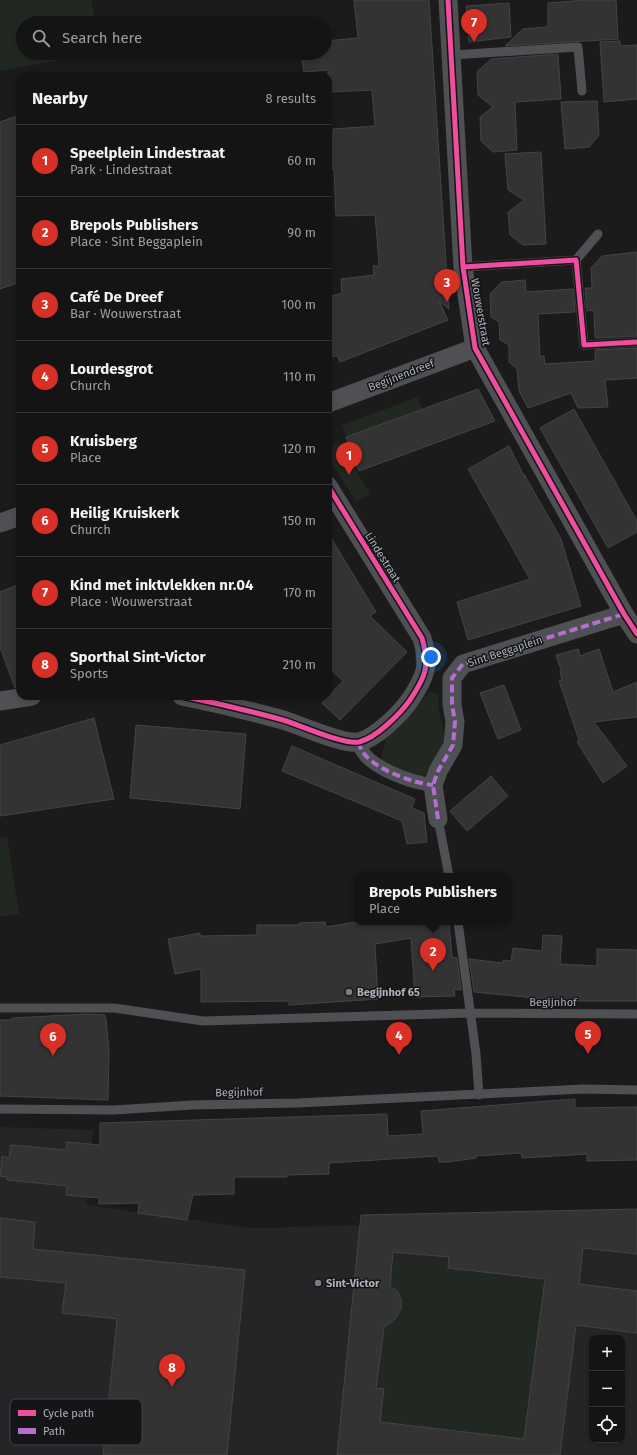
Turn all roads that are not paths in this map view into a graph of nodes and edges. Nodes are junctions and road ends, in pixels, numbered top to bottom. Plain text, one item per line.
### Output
1 (448, 0) edge
2 (452, 55) junction
3 (582, 91) dead end
4 (598, 234) dead end
5 (576, 260) junction
6 (463, 267) junction
7 (637, 342) edge
8 (475, 348) junction
9 (332, 402) edge
10 (332, 493) edge
11 (16, 517) edge
12 (0, 523) edge
13 (624, 614) junction
14 (637, 634) edge
15 (16, 698) edge
16 (199, 700) edge
17 (0, 701) edge
18 (358, 742) junction
19 (433, 785) junction
20 (438, 819) joint
21 (449, 873) edge
22 (458, 925) edge
23 (0, 1008) edge
24 (470, 1013) junction
25 (637, 1014) edge
26 (637, 1090) edge
27 (479, 1095) junction
28 (0, 1109) edge

1 - 2 street, Wouwerstraat
2 - 3 lane
2 - 6 street, Wouwerstraat
4 - 5 lane
5 - 6 lane
5 - 7 lane
6 - 8 street, Wouwerstraat
8 - 9 street, Begijnendreef
8 - 13 street, Wouwerstraat
10 - 18 street, Lindestraat
11 - 12 street
13 - 14 street, Wouwerstraat
13 - 19 street, Sint Beggaplein
15 - 17 street
16 - 18 street
18 - 19 street
19 - 20 street
20 - 21 lane
22 - 24 lane
23 - 24 lane, Begijnhof
24 - 25 lane, Begijnhof
24 - 27 lane
26 - 27 lane, Begijnhof
27 - 28 lane, Begijnhof

